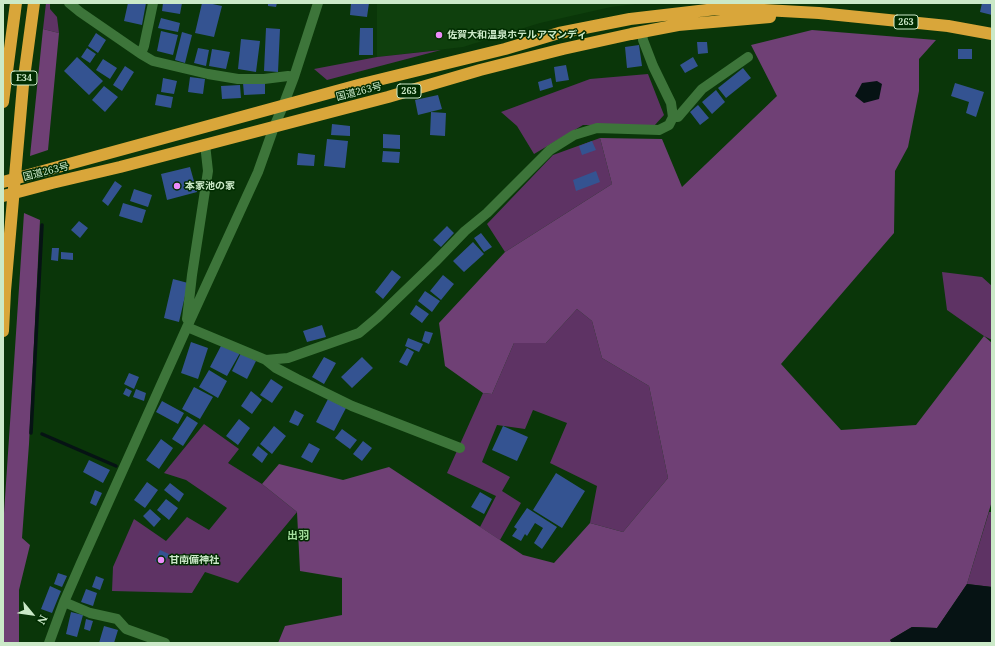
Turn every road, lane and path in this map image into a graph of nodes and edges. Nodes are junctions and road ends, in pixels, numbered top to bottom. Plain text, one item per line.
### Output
1 (16, 3) edge
2 (34, 3) edge
3 (69, 3) edge
4 (154, 3) edge
5 (318, 3) edge
6 (819, 13) junction
7 (642, 32) junction
8 (992, 34) edge
9 (141, 54) junction
10 (748, 57) dead end
11 (294, 77) junction
12 (3, 102) edge
13 (283, 106) junction
14 (673, 117) junction
15 (274, 127) junction
16 (205, 144) junction
17 (3, 182) edge
18 (3, 196) edge
19 (187, 327) junction
20 (3, 331) edge
21 (266, 360) junction
22 (460, 448) dead end
23 (64, 602) junction
24 (49, 643) edge
25 (165, 643) edge

1 - 12 highway, E34
2 - 20 highway, E34
3 - 9 street
4 - 9 street
5 - 11 street
6 - 7 highway, 国道263号 / 263
6 - 8 highway, 国道263号 / 263
6 - 13 highway, 国道263号 / 263
7 - 14 street
7 - 15 highway, 国道263号 / 263
9 - 11 street
10 - 14 street
11 - 13 street
13 - 15 street
13 - 17 highway, 国道263号 / 263
14 - 21 street
15 - 16 highway, 国道263号 / 263
15 - 19 street
16 - 18 highway, 国道263号 / 263
16 - 19 street
19 - 21 street
19 - 23 street
21 - 22 street
23 - 24 street
23 - 25 street

